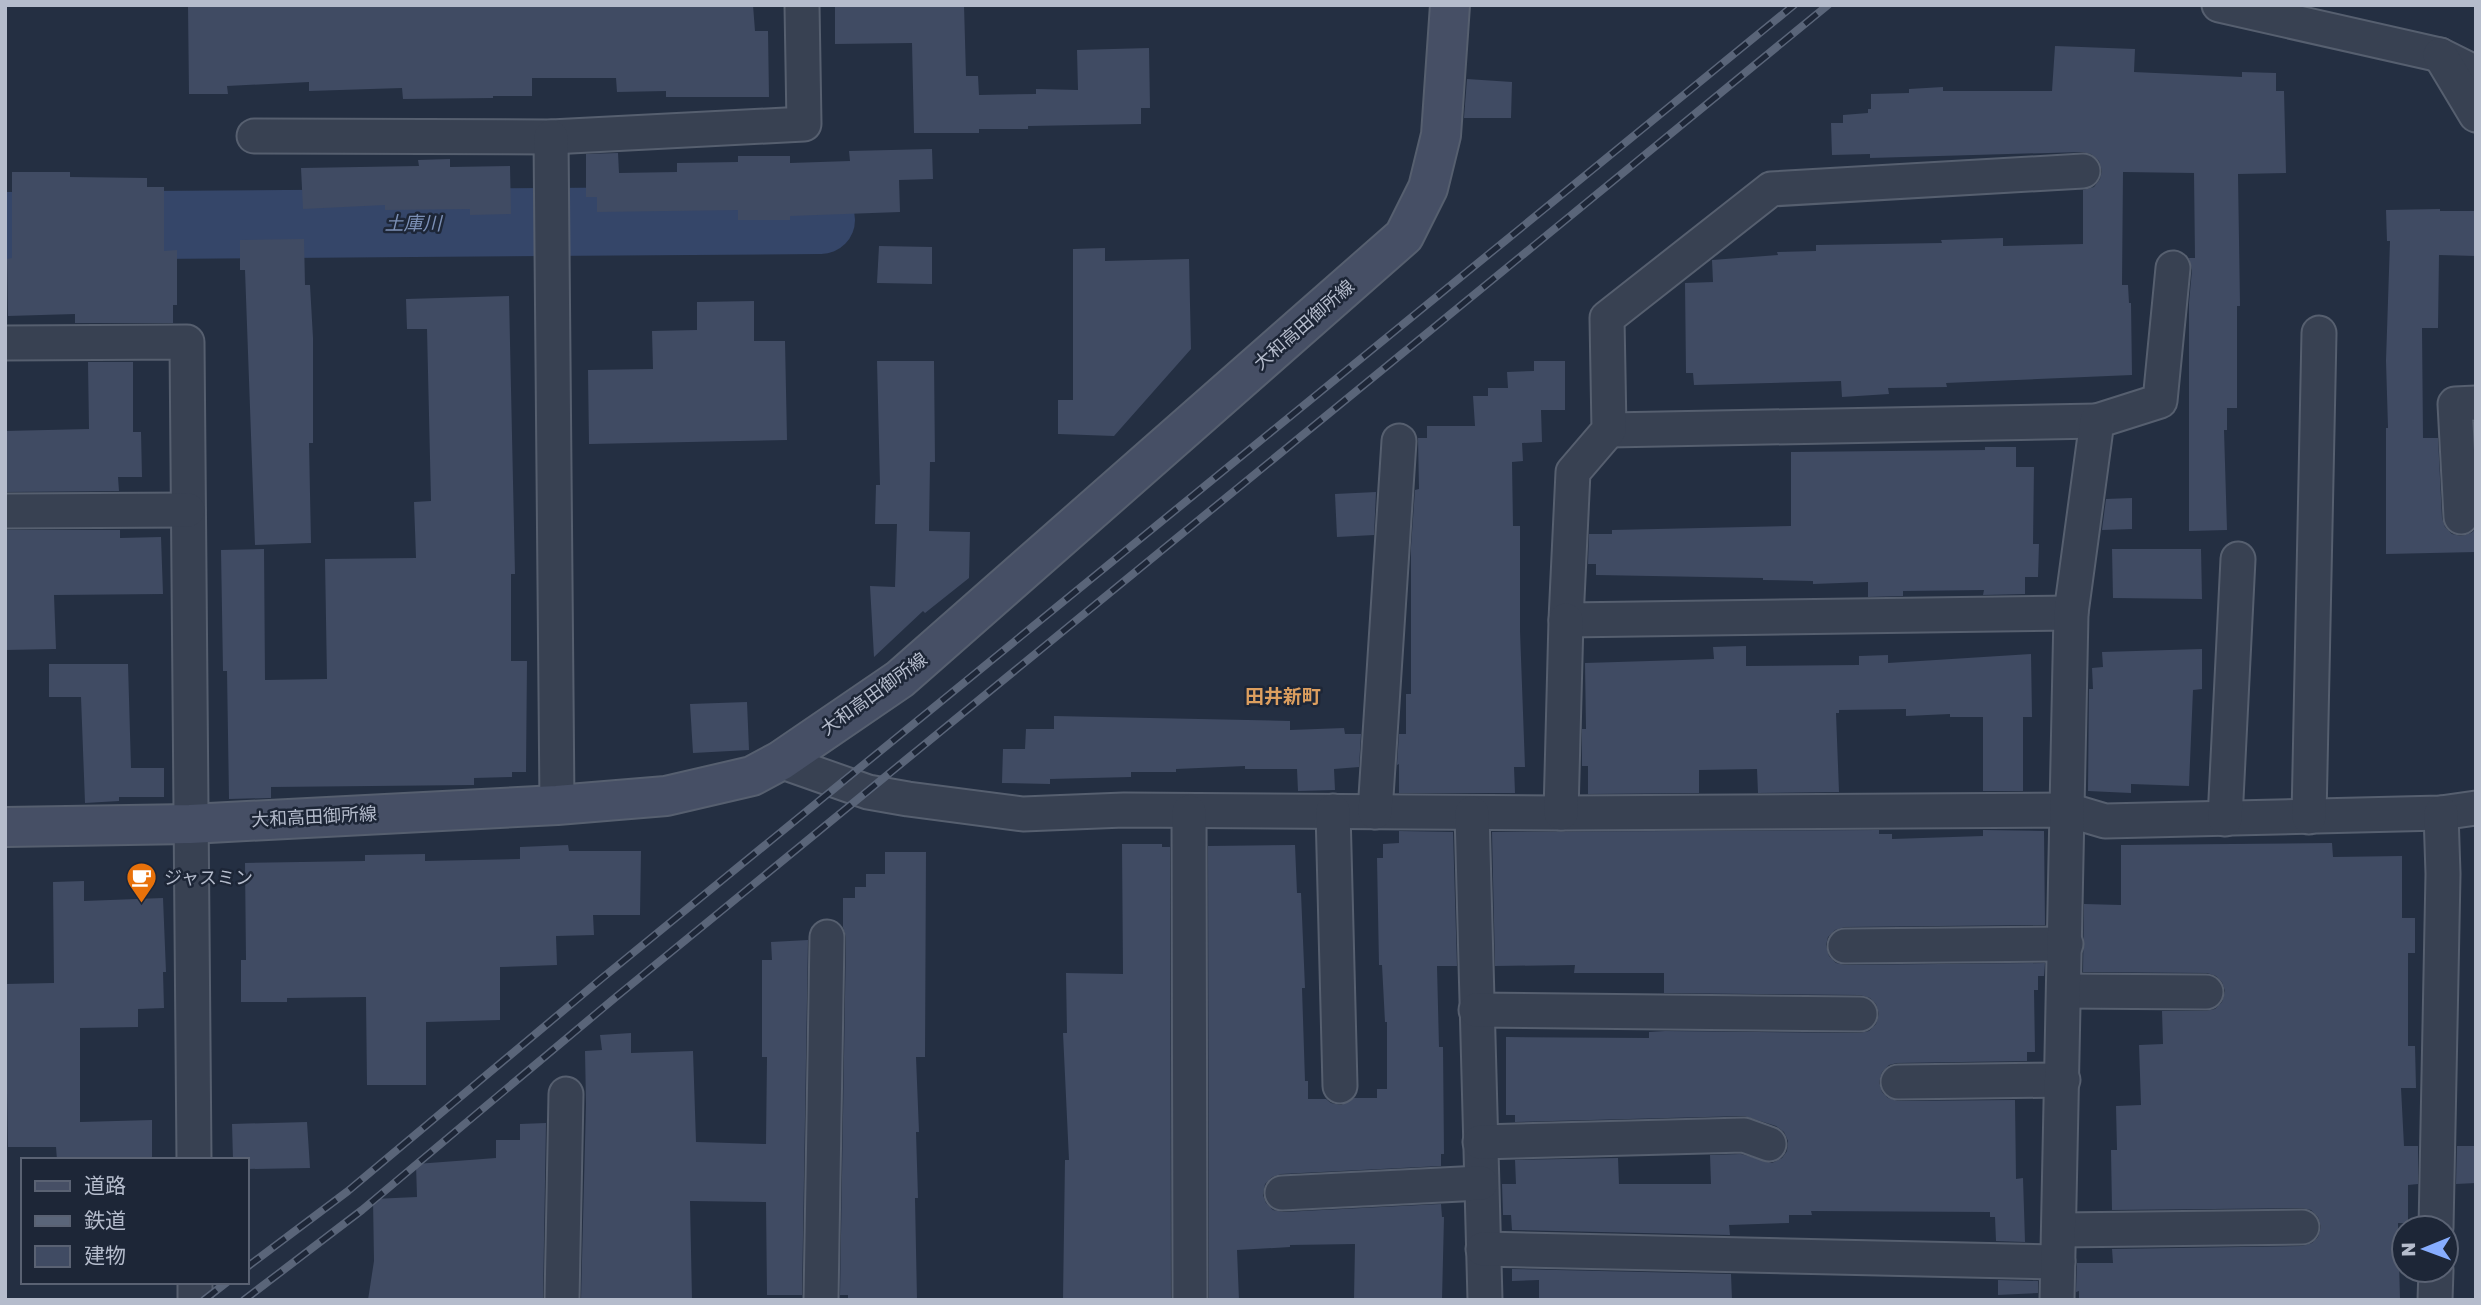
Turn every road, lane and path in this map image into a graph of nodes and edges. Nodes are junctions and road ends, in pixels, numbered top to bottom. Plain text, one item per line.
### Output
1 (802, 5) edge
2 (1450, 5) edge
3 (2219, 5) edge
4 (2440, 55) junction
5 (2476, 73) edge
6 (2476, 115) edge
7 (254, 136) dead end
8 (551, 136) junction
9 (2083, 171) dead end
10 (2173, 268) dead end
11 (2319, 332) dead end
12 (5, 342) edge
13 (2476, 403) edge
14 (2097, 421) junction
15 (1609, 430) junction
16 (1399, 441) dead end
17 (188, 510) junction
18 (5, 511) edge
19 (2460, 517) dead end
20 (2238, 559) dead end
21 (2071, 614) junction
22 (1566, 620) junction
23 (780, 761) junction
24 (557, 805) junction
25 (2476, 808) edge
26 (2068, 810) junction
27 (1333, 811) junction
28 (1189, 812) junction
29 (1375, 812) junction
30 (1472, 813) junction
31 (1561, 813) junction
32 (2441, 813) junction
33 (2309, 817) junction
34 (2225, 819) junction
35 (190, 824) junction
36 (5, 827) edge
37 (827, 937) dead end
38 (2066, 944) junction
39 (1845, 946) dead end
40 (2064, 991) junction
41 (2206, 992) dead end
42 (1476, 1010) junction
43 (1860, 1014) dead end
44 (2063, 1080) junction
45 (1898, 1082) dead end
46 (1340, 1086) dead end
47 (566, 1094) dead end
48 (1480, 1142) junction
49 (1769, 1144) dead end
50 (194, 1158) edge
51 (1481, 1183) junction
52 (1282, 1193) dead end
53 (2436, 1214) edge
54 (2302, 1227) dead end
55 (2059, 1246) junction
56 (1483, 1249) junction
57 (562, 1300) edge
58 (821, 1300) edge
59 (1190, 1300) edge
60 (1485, 1300) edge
61 (2057, 1300) edge

1 - 8 street
2 - 23 main road, 大和高田御所線
3 - 4 street
4 - 5 street
4 - 6 street
7 - 8 street
8 - 24 street
9 - 15 street
10 - 14 street
11 - 33 street
12 - 17 street
13 - 19 street
14 - 15 street
14 - 21 street
15 - 22 street
16 - 29 street
17 - 18 street
17 - 35 street
20 - 34 street
21 - 22 street
21 - 26 street
22 - 31 street
23 - 24 main road, 大和高田御所線
23 - 28 street
24 - 35 main road, 大和高田御所線
25 - 32 street
26 - 31 street
26 - 34 street
26 - 38 street
27 - 28 street
27 - 29 street
27 - 46 street
28 - 59 street
29 - 30 street
30 - 31 street
30 - 42 street
32 - 33 street
32 - 53 street
33 - 34 street
35 - 36 main road, 大和高田御所線
35 - 50 street
37 - 58 street
38 - 39 street
38 - 40 street
40 - 41 street
40 - 44 street
42 - 43 street
42 - 48 street
44 - 45 street
44 - 55 street
47 - 57 street
48 - 49 street
48 - 51 street
51 - 52 street
51 - 56 street
54 - 55 street
55 - 56 street
55 - 61 street
56 - 60 street

